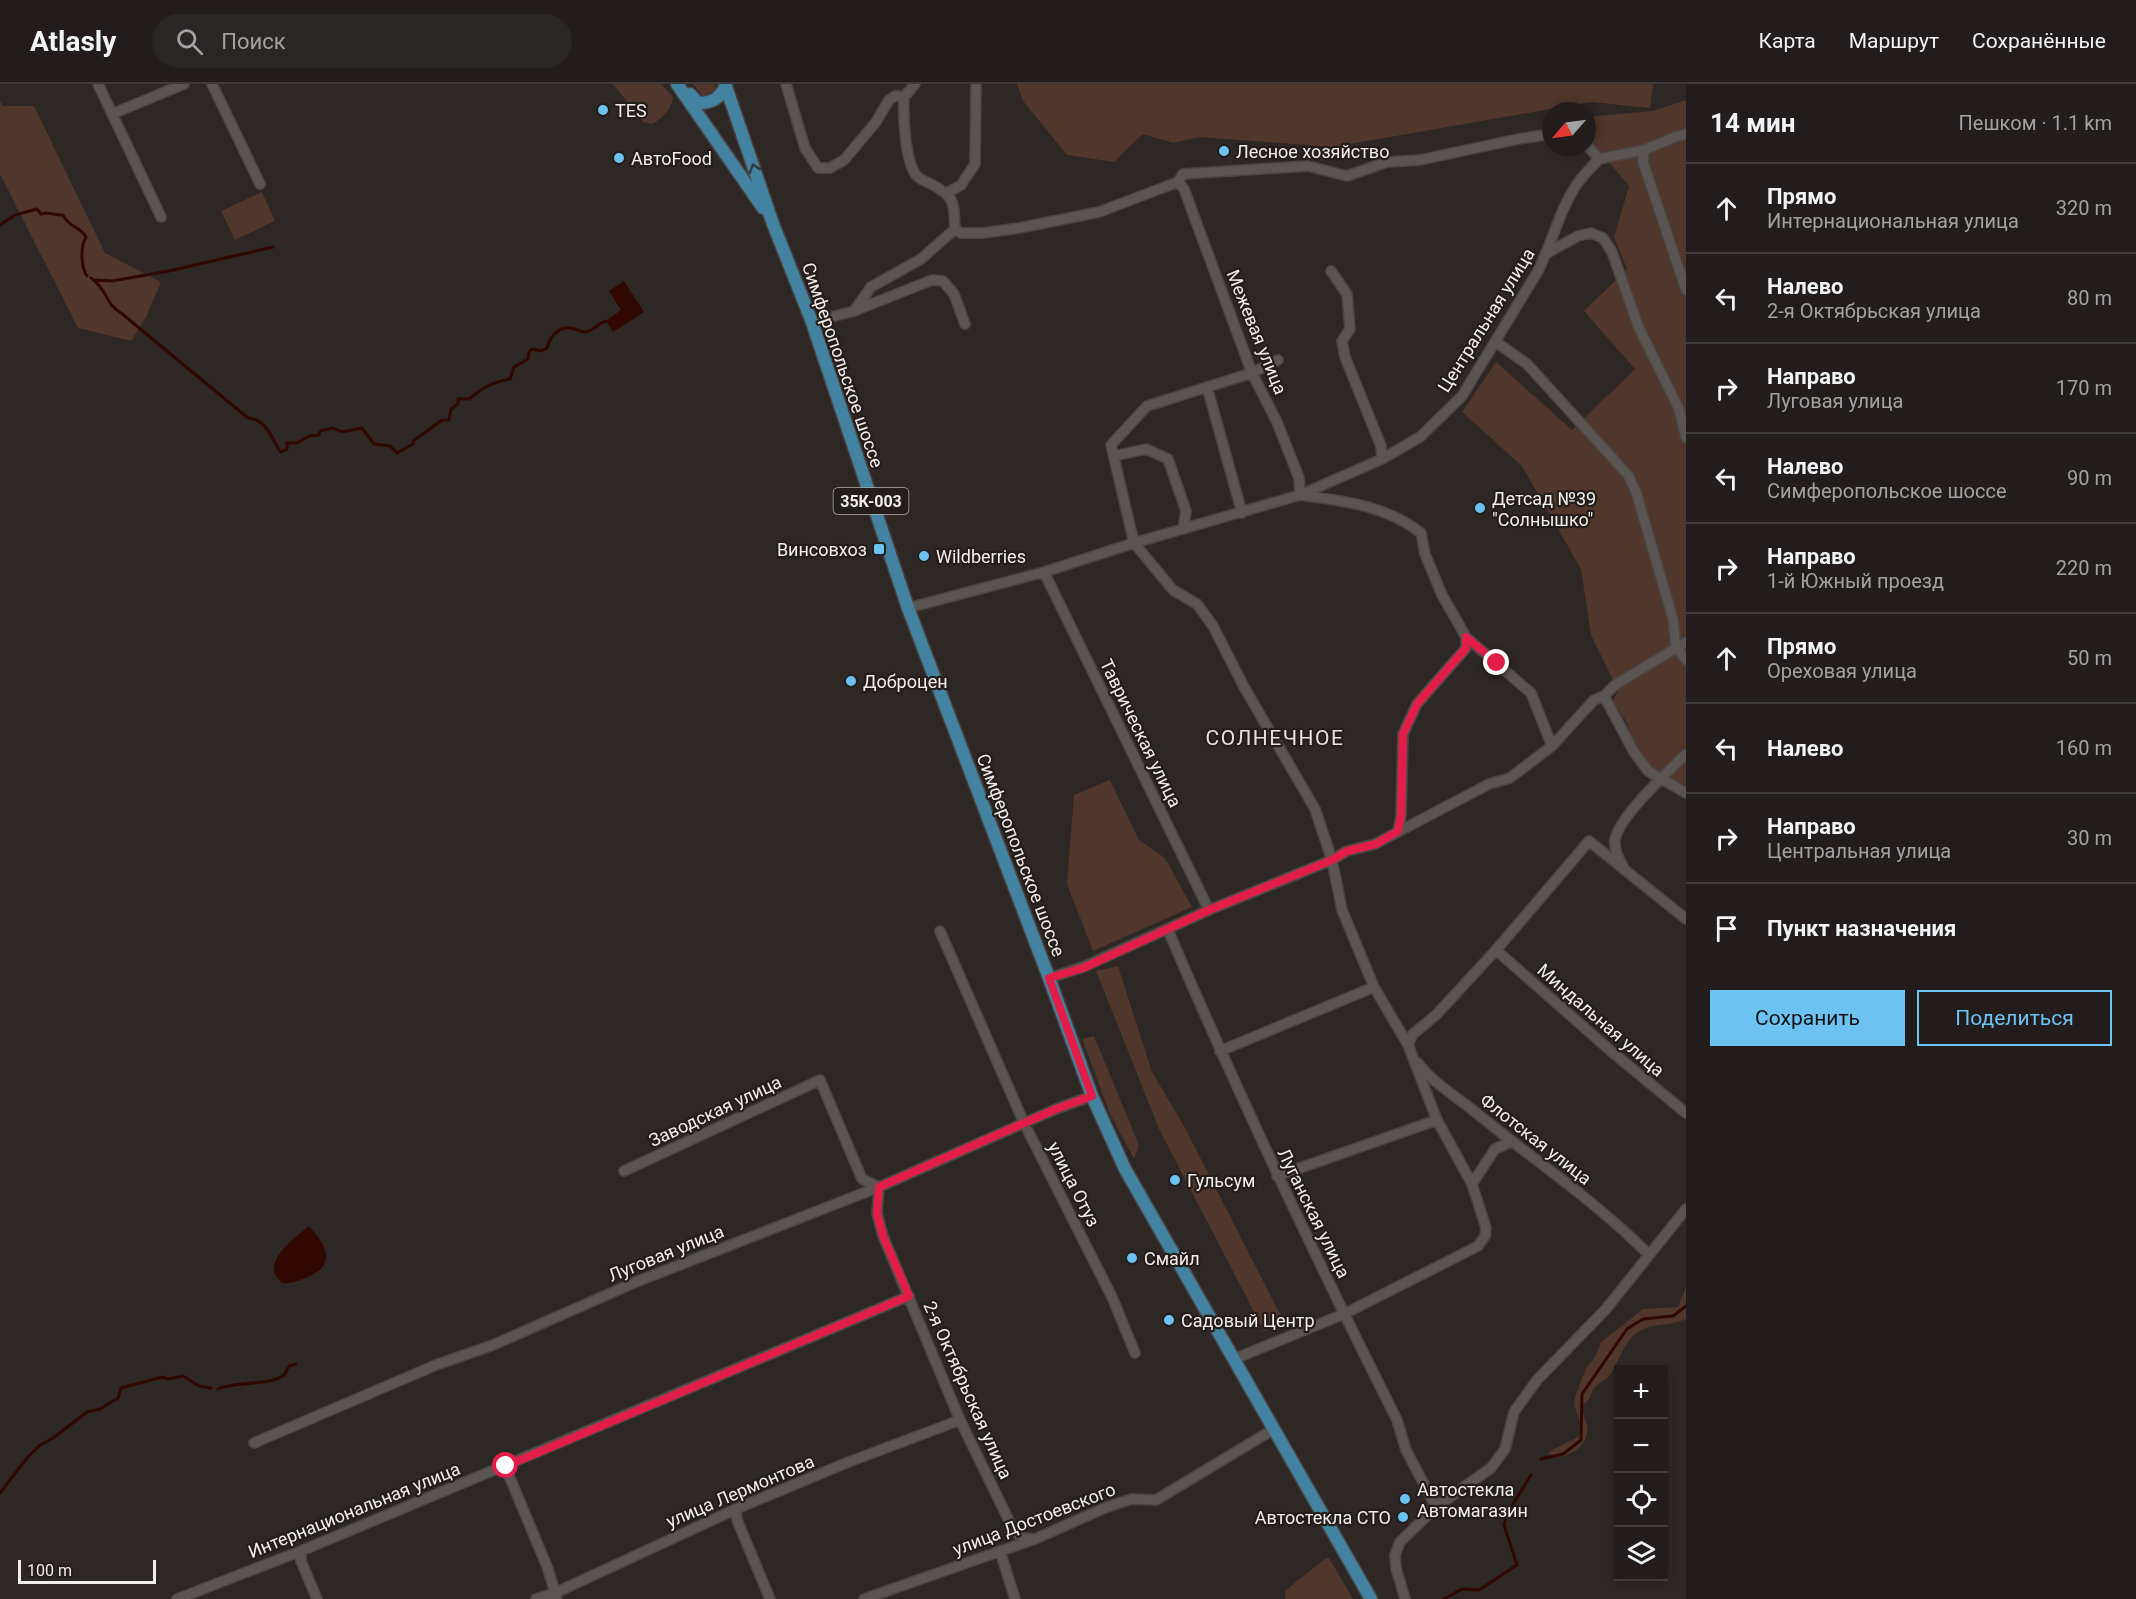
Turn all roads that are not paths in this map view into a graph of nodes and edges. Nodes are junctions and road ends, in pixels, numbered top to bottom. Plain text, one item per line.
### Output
1 (98, 84) edge
2 (184, 84) edge
3 (212, 84) edge
4 (786, 84) edge
5 (915, 84) edge
6 (976, 84) edge
7 (725, 85) edge
8 (681, 88) edge
9 (904, 97) junction
10 (112, 114) junction
11 (1686, 134) edge
12 (1542, 135) edge
13 (1644, 150) junction
14 (1596, 156) edge
15 (1599, 159) junction
16 (1178, 182) junction
17 (260, 184) dead end
18 (947, 193) junction
19 (161, 217) dead end
20 (773, 224) junction
21 (956, 229) junction
22 (1547, 253) junction
23 (1331, 271) dead end
24 (1686, 290) edge
25 (854, 311) junction
26 (812, 322) junction
27 (964, 324) dead end
28 (1496, 342) junction
29 (1278, 360) dead end
30 (1252, 373) junction
31 (1207, 387) junction
32 (1686, 438) edge
33 (1114, 456) junction
34 (1382, 459) junction
35 (1300, 495) junction
36 (1242, 513) junction
37 (1183, 530) junction
38 (1134, 543) junction
39 (1044, 572) junction
40 (908, 608) junction
41 (1466, 637) junction
42 (1686, 642) edge
43 (1676, 647) junction
44 (1686, 660) edge
45 (1604, 696) junction
46 (1551, 746) junction
47 (1686, 754) edge
48 (1661, 779) junction
49 (1686, 793) edge
50 (1398, 831) junction
51 (1332, 860) junction
52 (1624, 868) junction
53 (1209, 910) junction
54 (1686, 919) edge
55 (1168, 930) junction
56 (940, 931) dead end
57 (1496, 950) junction
58 (1049, 978) junction
59 (1374, 987) junction
60 (1408, 1045) junction
61 (1220, 1051) junction
62 (1092, 1096) junction
63 (1686, 1113) edge
64 (1437, 1120) junction
65 (1024, 1123) junction
66 (1511, 1142) junction
67 (624, 1172) dead end
68 (1277, 1176) junction
69 (1472, 1184) junction
70 (879, 1187) junction
71 (1686, 1209) edge
72 (1649, 1255) junction
73 (909, 1296) junction
74 (1344, 1314) junction
75 (1135, 1353) dead end
76 (1234, 1359) junction
77 (960, 1420) junction
78 (1274, 1429) junction
79 (254, 1443) dead end
80 (506, 1466) junction
81 (1436, 1507) junction
82 (736, 1509) junction
83 (1035, 1539) junction
84 (301, 1551) junction
85 (1000, 1551) junction
86 (556, 1596) edge
87 (177, 1599) edge
88 (317, 1599) edge
89 (536, 1599) edge
90 (770, 1599) edge
91 (864, 1599) edge
92 (1015, 1599) edge
93 (1371, 1599) edge
94 (1405, 1599) edge

1 - 10 street
2 - 10 street
3 - 17 street
4 - 9 street
5 - 9 street
6 - 18 street
7 - 8 main road
20 -> 7 main road, Симферопольское шоссе
8 - 20 main road, 35К-003
9 - 18 street
10 - 19 street
11 - 13 street
12 - 16 street
13 - 15 street
13 - 24 street
14 - 15 street
15 - 22 street, Центральная улица
16 - 21 street
16 - 30 street, Межевая улица
18 - 21 street
20 - 26 main road, Симферопольское шоссе / 35К-003
21 - 25 street
22 - 28 street, Центральная улица
22 - 32 street
23 - 34 street
25 - 26 street
25 - 27 street
26 - 40 main road, Симферопольское шоссе / 35К-003
28 - 34 street, Центральная улица
28 - 43 street
29 - 30 street
30 - 31 street
30 - 35 street, Межевая улица
31 - 33 street
31 - 36 street
33 - 37 street
33 - 38 street
34 - 35 street, Центральная улица
35 - 36 street, Центральная улица
35 - 41 street, Центральная улица
36 - 37 street, Центральная улица
37 - 38 street, Центральная улица
38 - 39 street, Центральная улица
38 - 51 street
39 - 40 street, Центральная улица
39 - 53 street, Таврическая улица
40 - 58 main road, Симферопольское шоссе / 35К-003
41 - 46 street, Центральная улица
41 - 50 street
42 - 43 street
43 - 44 street
43 - 45 street
45 - 46 street
45 - 48 street
46 - 50 street
47 - 48 street
48 - 49 street
48 - 52 street
50 - 51 street
51 - 53 street
51 - 59 street
52 - 54 street
52 - 57 street
53 - 55 street
55 - 58 street
55 - 61 street, Луганская улица
56 - 65 street, улица Отуз
57 - 60 street
57 - 63 street, Миндальная улица
58 - 62 main road, Симферопольское шоссе / 35К-003
59 - 60 street
59 - 61 street
60 - 64 street
60 - 66 street, Флотская улица
61 - 68 street, Луганская улица
62 - 65 street, Луговая улица
62 - 76 main road, Симферопольское шоссе / 35К-003
64 - 68 street
64 - 69 street
65 - 70 street, Луговая улица
65 - 75 street, улица Отуз
66 - 69 street
66 - 72 street, Флотская улица
67 - 70 street, Заводская улица
68 - 74 street, Луганская улица
69 - 74 street
70 - 73 street, 2-я Октябрьская улица
70 - 79 street, Луговая улица
71 - 72 street
72 - 81 street
73 - 77 street, 2-я Октябрьская улица
73 - 80 street, Интернациональная улица
74 - 76 street
74 - 81 street, Луганская улица
76 - 78 main road, Симферопольское шоссе / 35К-003
77 - 82 street, улица Лермонтова
77 - 83 street, 2-я Октябрьская улица
78 - 83 street, улица Достоевского
78 - 93 main road, Симферопольское шоссе / 35К-003
80 - 84 street, Интернациональная улица
80 - 86 street
81 - 94 street
82 - 86 street, улица Лермонтова
82 - 90 street
83 - 85 street, улица Достоевского
84 - 87 street, Интернациональная улица
84 - 88 street
85 - 91 street, улица Достоевского
85 - 92 street
86 - 89 street, улица Лермонтова

